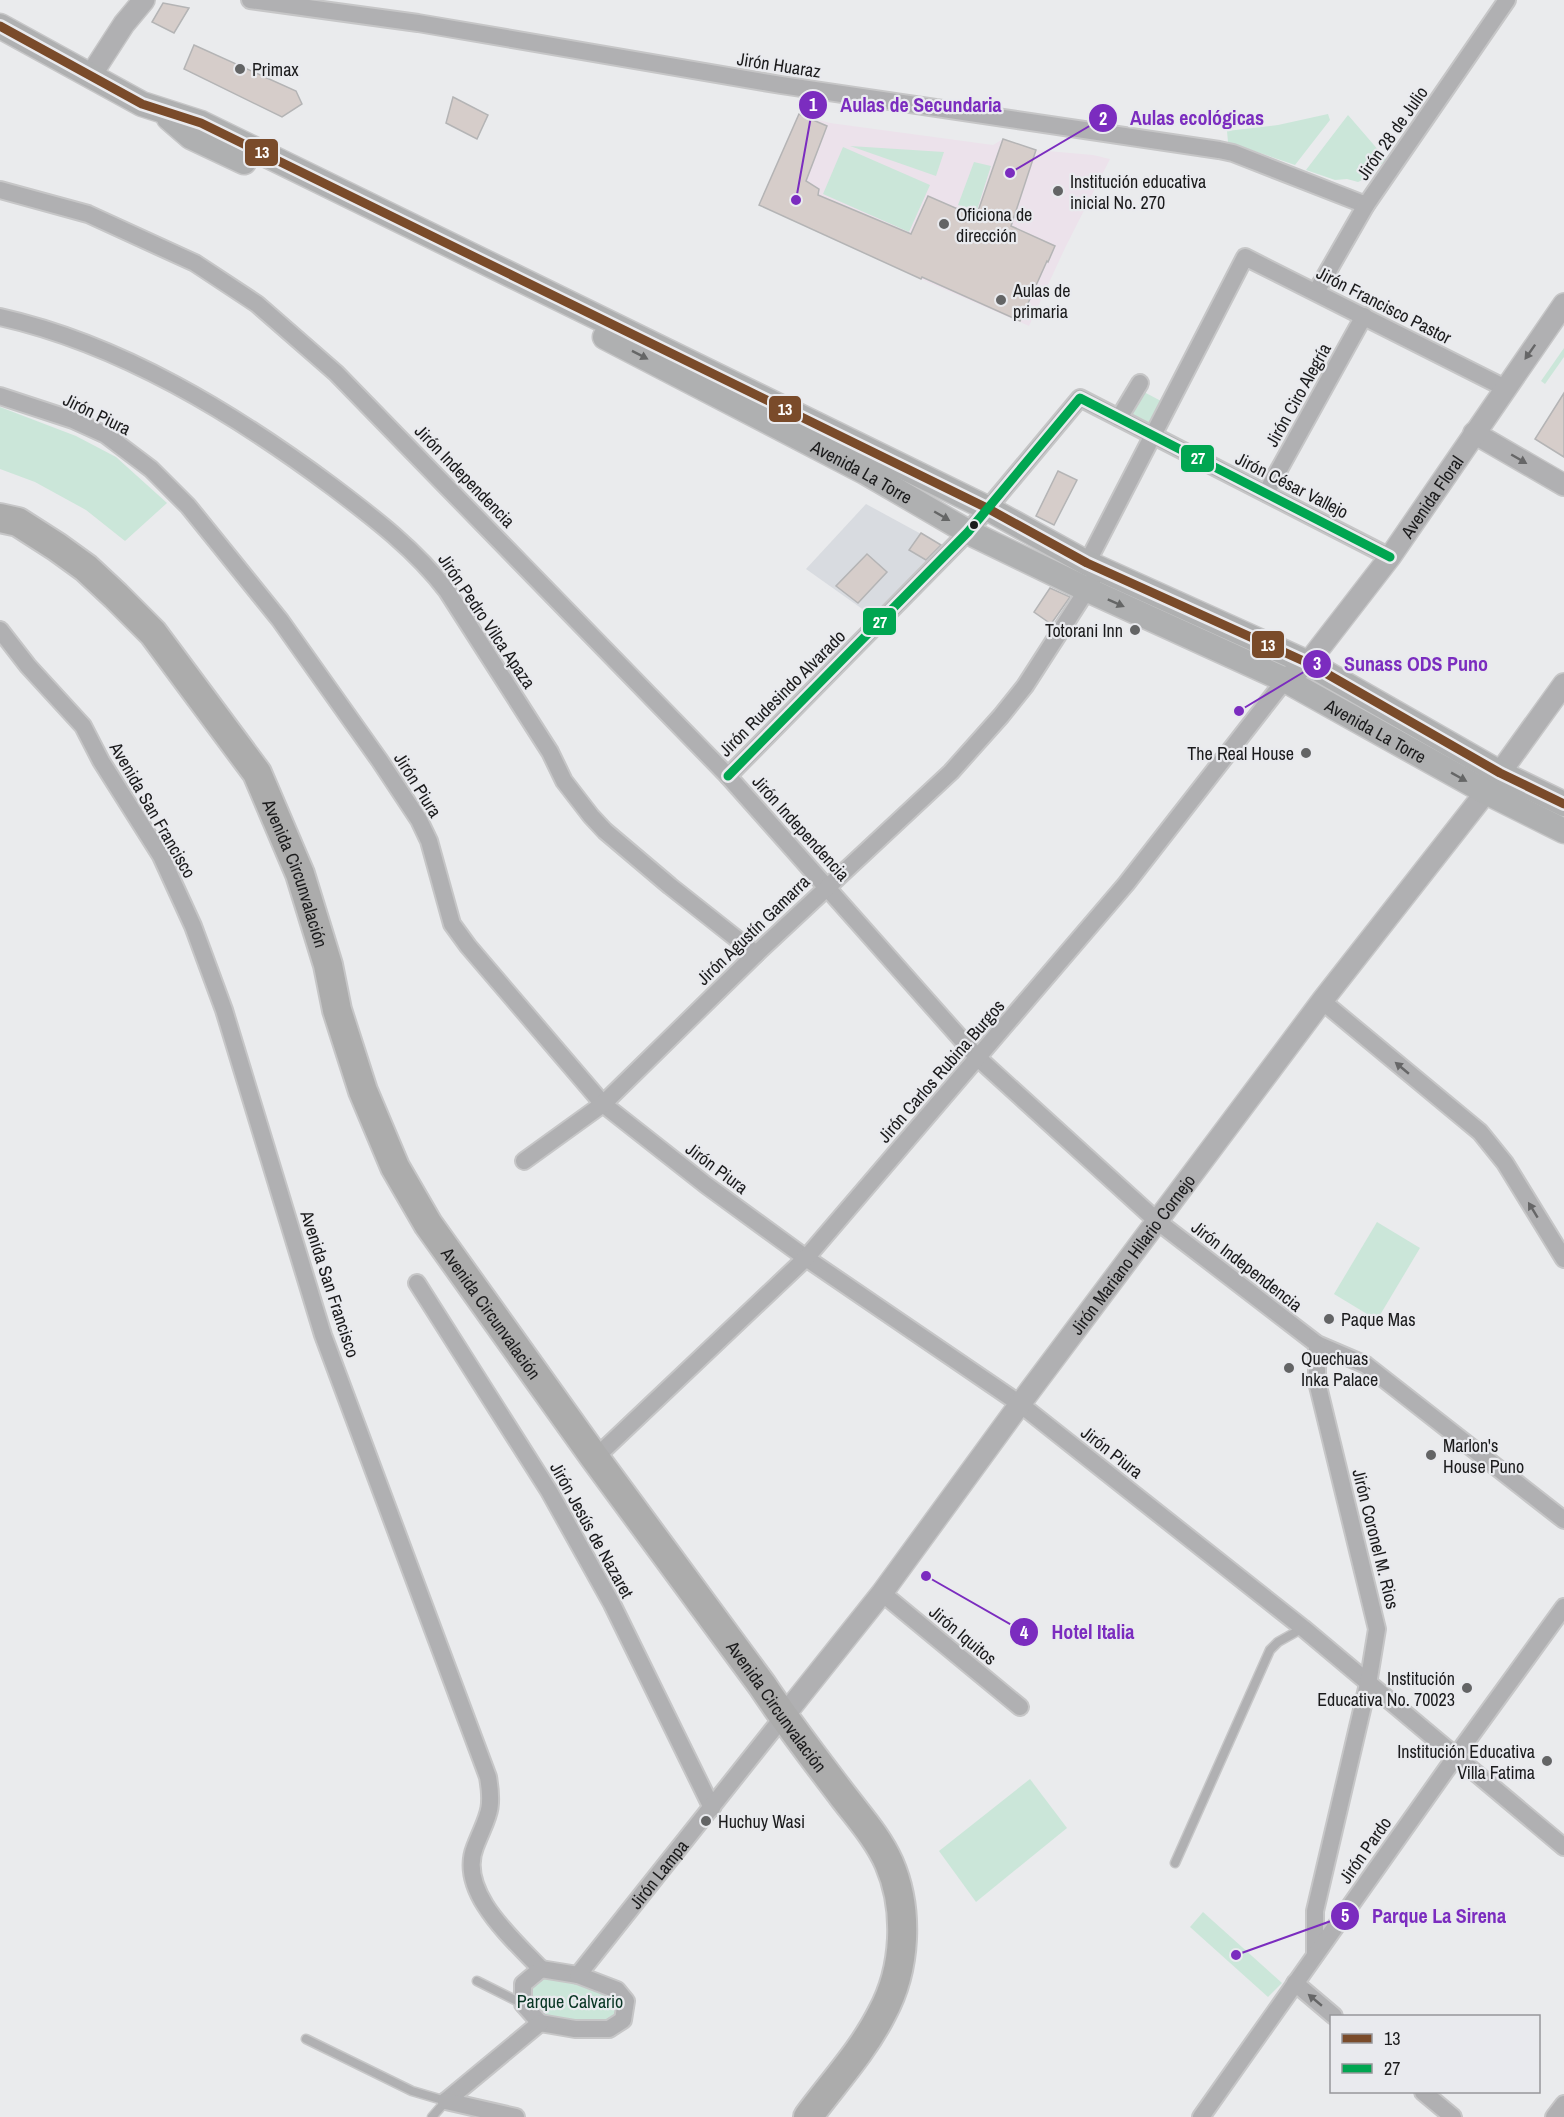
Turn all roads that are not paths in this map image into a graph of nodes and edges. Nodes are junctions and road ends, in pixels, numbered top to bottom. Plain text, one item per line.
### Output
1 (144, 0) edge
2 (250, 0) edge
3 (1507, 0) edge
4 (0, 26) edge
5 (91, 75) junction
6 (160, 111) junction
7 (0, 190) edge
8 (1366, 205) junction
9 (1316, 292) junction
10 (1564, 304) edge
11 (0, 316) edge
12 (1364, 316) junction
13 (1140, 383) dead end
14 (1505, 388) junction
15 (0, 396) edge
16 (1080, 398) joint
17 (1119, 418) junction
18 (1474, 433) junction
19 (1153, 435) junction
20 (1564, 485) edge
21 (1266, 493) junction
22 (987, 508) junction
23 (0, 518) edge
24 (968, 532) junction
25 (1390, 557) junction
26 (1094, 566) junction
27 (1088, 590) junction
28 (0, 630) edge
29 (1308, 663) junction
30 (1286, 680) junction
31 (1564, 684) edge
32 (1500, 773) junction
33 (728, 776) junction
34 (1486, 792) junction
35 (1564, 804) edge
36 (1564, 831) edge
37 (826, 886) junction
38 (756, 954) junction
39 (1322, 1001) junction
40 (978, 1058) junction
41 (603, 1104) junction
42 (524, 1161) dead end
43 (1157, 1221) junction
44 (806, 1258) junction
45 (1564, 1259) edge
46 (417, 1283) dead end
47 (1317, 1344) junction
48 (1020, 1404) junction
49 (596, 1458) junction
50 (1564, 1520) edge
51 (882, 1593) junction
52 (1564, 1607) edge
53 (1303, 1628) junction
54 (1368, 1684) junction
55 (1020, 1707) dead end
56 (783, 1717) junction
57 (1456, 1756) junction
58 (712, 1808) junction
59 (1564, 1847) edge
60 (1175, 1863) dead end
61 (1315, 1955) junction
62 (541, 1970) junction
63 (578, 1975) junction
64 (477, 1981) dead end
65 (1295, 1983) junction
66 (523, 2004) junction
67 (1333, 2015) edge
68 (540, 2023) junction
69 (306, 2039) dead end
70 (1425, 2093) edge
71 (446, 2102) junction
72 (1564, 2104) edge
73 (432, 2117) edge
74 (516, 2117) edge
75 (808, 2117) edge
76 (1201, 2117) edge
77 (1453, 2117) edge
78 (1554, 2117) edge

1 - 5 street
2 - 8 street, Jirón Huaraz
3 - 8 street, Jirón 28 de Julio
4 - 5 main road, Avenida La Torre
5 - 6 main road, Avenida La Torre
6 - 22 main road, Avenida La Torre
6 -> 24 main road, Avenida La Torre
7 - 33 street, Jirón Independencia
8 - 9 street, Jirón 28 de Julio
9 - 12 street, Jirón Francisco Pastor
9 - 19 street, Jirón Francisco Pastor
10 -> 14 street, Avenida Floral
11 - 38 street, Jirón Pedro Vilca Apaza
12 - 14 street, Jirón Francisco Pastor
12 - 21 street, Jirón Ciro Alegría
13 - 17 street
14 - 18 street, Avenida Floral
15 - 41 street, Jirón Piura
16 - 17 street, Jirón César Vallejo
16 - 22 street, Jirón Rudesindo Alvarado
17 - 19 street, Jirón César Vallejo
18 -> 20 street
18 - 25 street, Avenida Floral
19 - 21 street, Jirón César Vallejo
19 - 26 street
21 - 25 street, Jirón César Vallejo
22 - 24 street, Jirón Rudesindo Alvarado
22 - 26 main road, Avenida La Torre
23 - 49 highway, Avenida Circunvalación
24 - 27 main road, Avenida La Torre
24 - 33 street, Jirón Rudesindo Alvarado
25 - 29 street, Avenida Floral
26 - 27 street, Jirón Agustín Gamarra
26 - 29 main road, Avenida La Torre
27 -> 30 main road, Avenida La Torre
27 - 37 street, Jirón Agustín Gamarra
28 - 62 street, Avenida San Francisco
29 - 30 street, Avenida Floral
29 - 32 main road, Avenida La Torre
30 -> 34 main road, Avenida La Torre
30 - 40 street, Jirón Carlos Rubina Burgos
31 - 32 street
32 - 34 street
32 - 35 main road, Avenida La Torre
33 - 37 street, Jirón Independencia
34 - 36 main road, Avenida La Torre
34 - 39 street, Jirón Mariano Hilario Cornejo
37 - 38 street, Jirón Agustín Gamarra
37 - 40 street, Jirón Independencia
38 - 41 street, Jirón Agustín Gamarra
39 - 43 street, Jirón Mariano Hilario Cornejo
45 -> 39 street
40 - 43 street, Jirón Independencia
40 - 44 street, Jirón Carlos Rubina Burgos
41 - 42 street, Jirón Agustín Gamarra
41 - 44 street, Jirón Piura
43 - 47 street, Jirón Independencia
43 - 48 street, Jirón Mariano Hilario Cornejo
44 - 48 street, Jirón Piura
44 - 49 street, Jirón Carlos Rubina Burgos
46 - 58 street, Jirón Jesús de Nazaret
47 - 50 street, Jirón Independencia
47 - 54 street, Jirón Coronel M. Rios
48 - 51 street, Jirón Mariano Hilario Cornejo
48 - 53 street, Jirón Piura
49 - 56 highway, Avenida Circunvalación
51 - 55 street, Jirón Iquitos
51 - 56 street, Jirón Mariano Hilario Cornejo
52 - 57 street, Jirón Pardo
53 - 54 street, Jirón Piura
53 - 60 lane
54 - 57 street, Jirón Piura
54 - 61 street, Jirón Coronel M. Rios
56 - 58 street, Jirón Lampa
56 - 75 highway, Avenida Circunvalación
57 - 59 street, Jirón Piura
57 - 61 street, Jirón Pardo
58 - 63 street, Jirón Lampa
61 - 65 street, Jirón Pardo
62 - 63 street
62 - 66 street
63 - 68 street
64 - 66 lane
67 -> 65 street
65 - 76 street, Jirón Pardo
66 - 68 street
68 - 71 street
69 - 71 lane
70 - 77 street
71 - 73 lane
71 - 74 street
72 - 78 street

